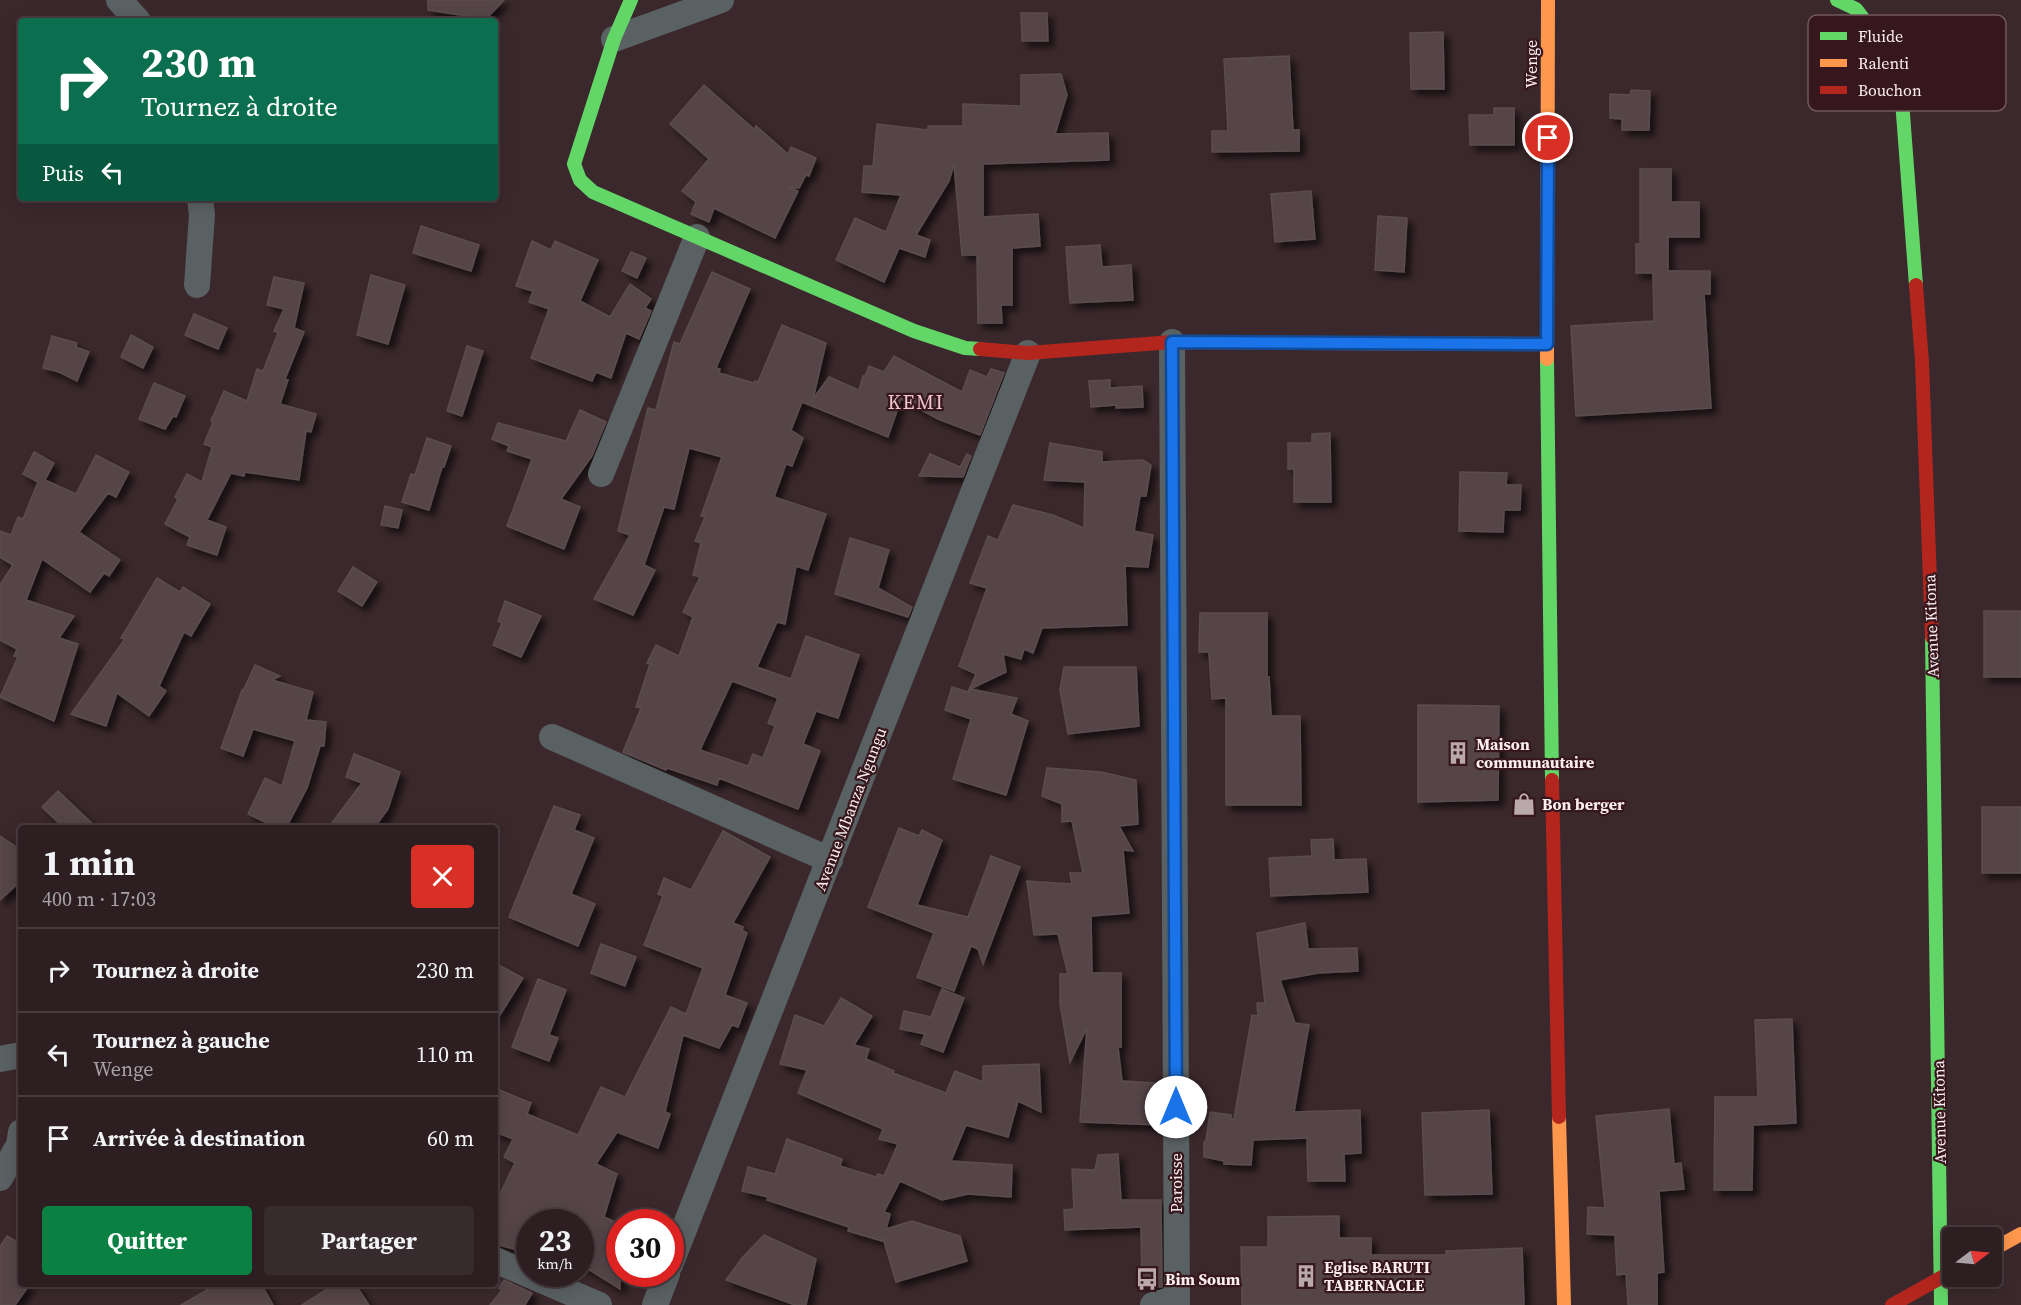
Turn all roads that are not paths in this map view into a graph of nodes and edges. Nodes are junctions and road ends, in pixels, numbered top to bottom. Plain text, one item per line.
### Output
1 (119, 0) edge
2 (631, 0) edge
3 (721, 0) edge
4 (1548, 0) edge
5 (1837, 0) edge
6 (1861, 15) edge
7 (135, 18) edge
8 (614, 39) junction
9 (1903, 111) edge
10 (200, 201) edge
11 (697, 237) junction
12 (197, 285) dead end
13 (1172, 342) junction
14 (1547, 344) junction
15 (1028, 353) junction
16 (601, 474) dead end
17 (552, 737) dead end
18 (830, 860) junction
19 (18, 1056) edge
20 (0, 1059) edge
21 (18, 1146) edge
22 (0, 1178) edge
23 (1946, 1227) edge
24 (684, 1230) edge
25 (2021, 1234) edge
26 (2002, 1244) edge
27 (498, 1261) edge
28 (1942, 1277) edge
29 (662, 1287) edge
30 (1944, 1287) edge
31 (1169, 1303) edge
32 (599, 1305) edge
33 (655, 1305) edge
34 (1564, 1305) edge
35 (1892, 1305) edge
36 (1941, 1305) edge

1 - 7 street
2 - 8 street
3 - 8 street
4 - 14 street, Wenge
5 - 6 street, Avenue Kitona
8 - 11 street
9 - 23 street, Avenue Kitona
10 - 12 street
11 - 15 street
11 - 16 street
13 - 14 street
13 - 15 street
13 - 31 street, Paroisse
14 - 34 street, Wenge
15 - 18 street, Avenue Mbanza Ngungu
17 - 18 street
18 - 24 street, Avenue Mbanza Ngungu
19 - 20 street
21 - 22 street
25 - 26 street
27 - 32 street
28 - 35 street
29 - 33 street
30 - 36 street, Avenue Kitona

